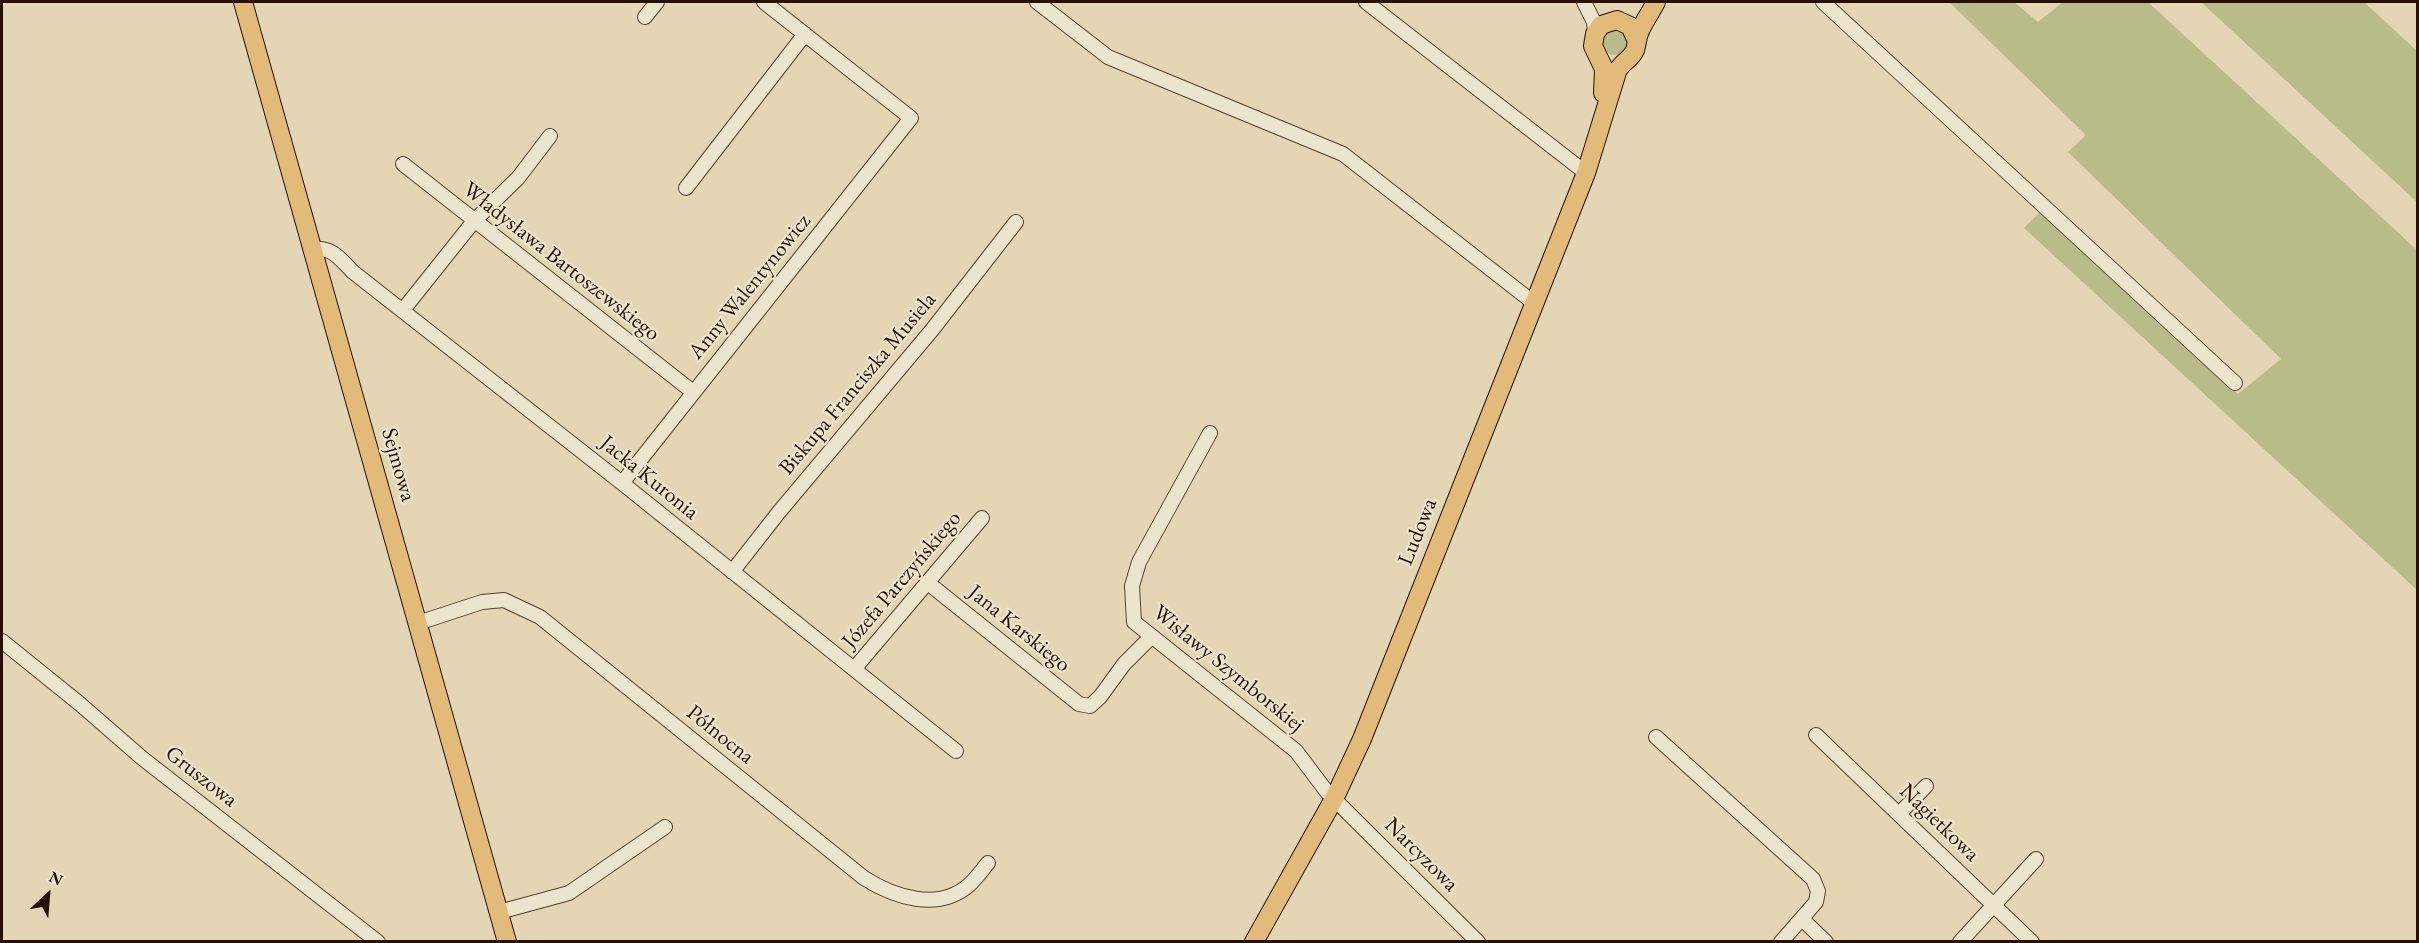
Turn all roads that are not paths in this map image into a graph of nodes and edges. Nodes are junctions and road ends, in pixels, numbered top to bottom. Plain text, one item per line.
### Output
1 (243, 2) edge
2 (657, 2) edge
3 (764, 2) edge
4 (1037, 2) edge
5 (1366, 2) edge
6 (1584, 2) edge
7 (1592, 2) edge
8 (1656, 2) edge
9 (1823, 2) edge
10 (645, 17) dead end
11 (1617, 21) junction
12 (805, 34) junction
13 (1595, 34) junction
14 (1636, 39) junction
15 (1599, 57) junction
16 (1622, 63) junction
17 (1601, 128) junction
18 (550, 136) dead end
19 (403, 164) dead end
20 (1586, 173) junction
21 (686, 188) dead end
22 (474, 221) junction
23 (1016, 222) dead end
24 (312, 249) junction
25 (1534, 303) junction
26 (403, 310) junction
27 (2235, 383) dead end
28 (693, 392) junction
29 (1210, 433) dead end
30 (622, 483) junction
31 (982, 518) dead end
32 (732, 572) junction
33 (927, 583) junction
34 (418, 623) junction
35 (1150, 637) junction
36 (2, 641) edge
37 (854, 669) junction
38 (1816, 735) dead end
39 (1656, 736) dead end
40 (956, 751) dead end
41 (1926, 786) dead end
42 (1335, 797) junction
43 (1899, 814) junction
44 (665, 827) dead end
45 (2036, 859) dead end
46 (988, 863) dead end
47 (1993, 905) junction
48 (499, 912) junction
49 (1802, 919) junction
50 (378, 942) edge
51 (507, 942) edge
52 (1254, 942) edge
53 (1478, 942) edge
54 (1781, 942) edge
55 (1826, 942) edge
56 (1960, 942) edge
57 (2032, 942) edge

1 - 24 main road, Sejmowa
2 - 10 street
3 - 12 street
4 - 25 street
5 - 20 street
6 - 13 street
7 - 11 street
8 - 11 main road, Ludowa
8 - 14 main road, Ludowa
9 - 27 street
11 - 13 main road, Ludowa
11 - 14 main road
12 - 21 street
12 - 28 street, Anny Walentynowicz
13 - 15 main road, Ludowa
14 - 16 main road, Ludowa
15 - 16 main road
15 - 17 main road, Ludowa
16 - 17 main road, Ludowa
17 - 20 main road, Ludowa
18 - 22 street
19 - 22 street, Władysława Bartoszewskiego
20 - 25 main road, Ludowa
22 - 26 street
22 - 28 street, Władysława Bartoszewskiego
23 - 32 street, Biskupa Franciszka Musiela
24 - 26 street, Jacka Kuronia
24 - 34 main road, Sejmowa
25 - 42 main road, Ludowa
26 - 30 street, Jacka Kuronia
28 - 30 street, Anny Walentynowicz
29 - 35 street, Wisławy Szymborskiej
30 - 32 street, Jacka Kuronia
31 - 33 street, Józefa Parczyńskiego
32 - 37 street, Jacka Kuronia
33 - 35 street, Jana Karskiego
33 - 37 street, Józefa Parczyńskiego
34 - 46 street, Północna
34 - 48 main road, Sejmowa
35 - 42 street, Wisławy Szymborskiej
36 - 50 street, Gruszowa
37 - 40 street, Jacka Kuronia
38 - 43 street, Nagietkowa
39 - 49 street
41 - 43 street
42 - 52 main road, Ludowa
42 - 53 street, Narcyzowa
43 - 47 street, Nagietkowa
44 - 48 street
45 - 47 street
47 - 56 street
47 - 57 street, Nagietkowa
48 - 51 main road, Sejmowa
49 - 54 street
49 - 55 street

